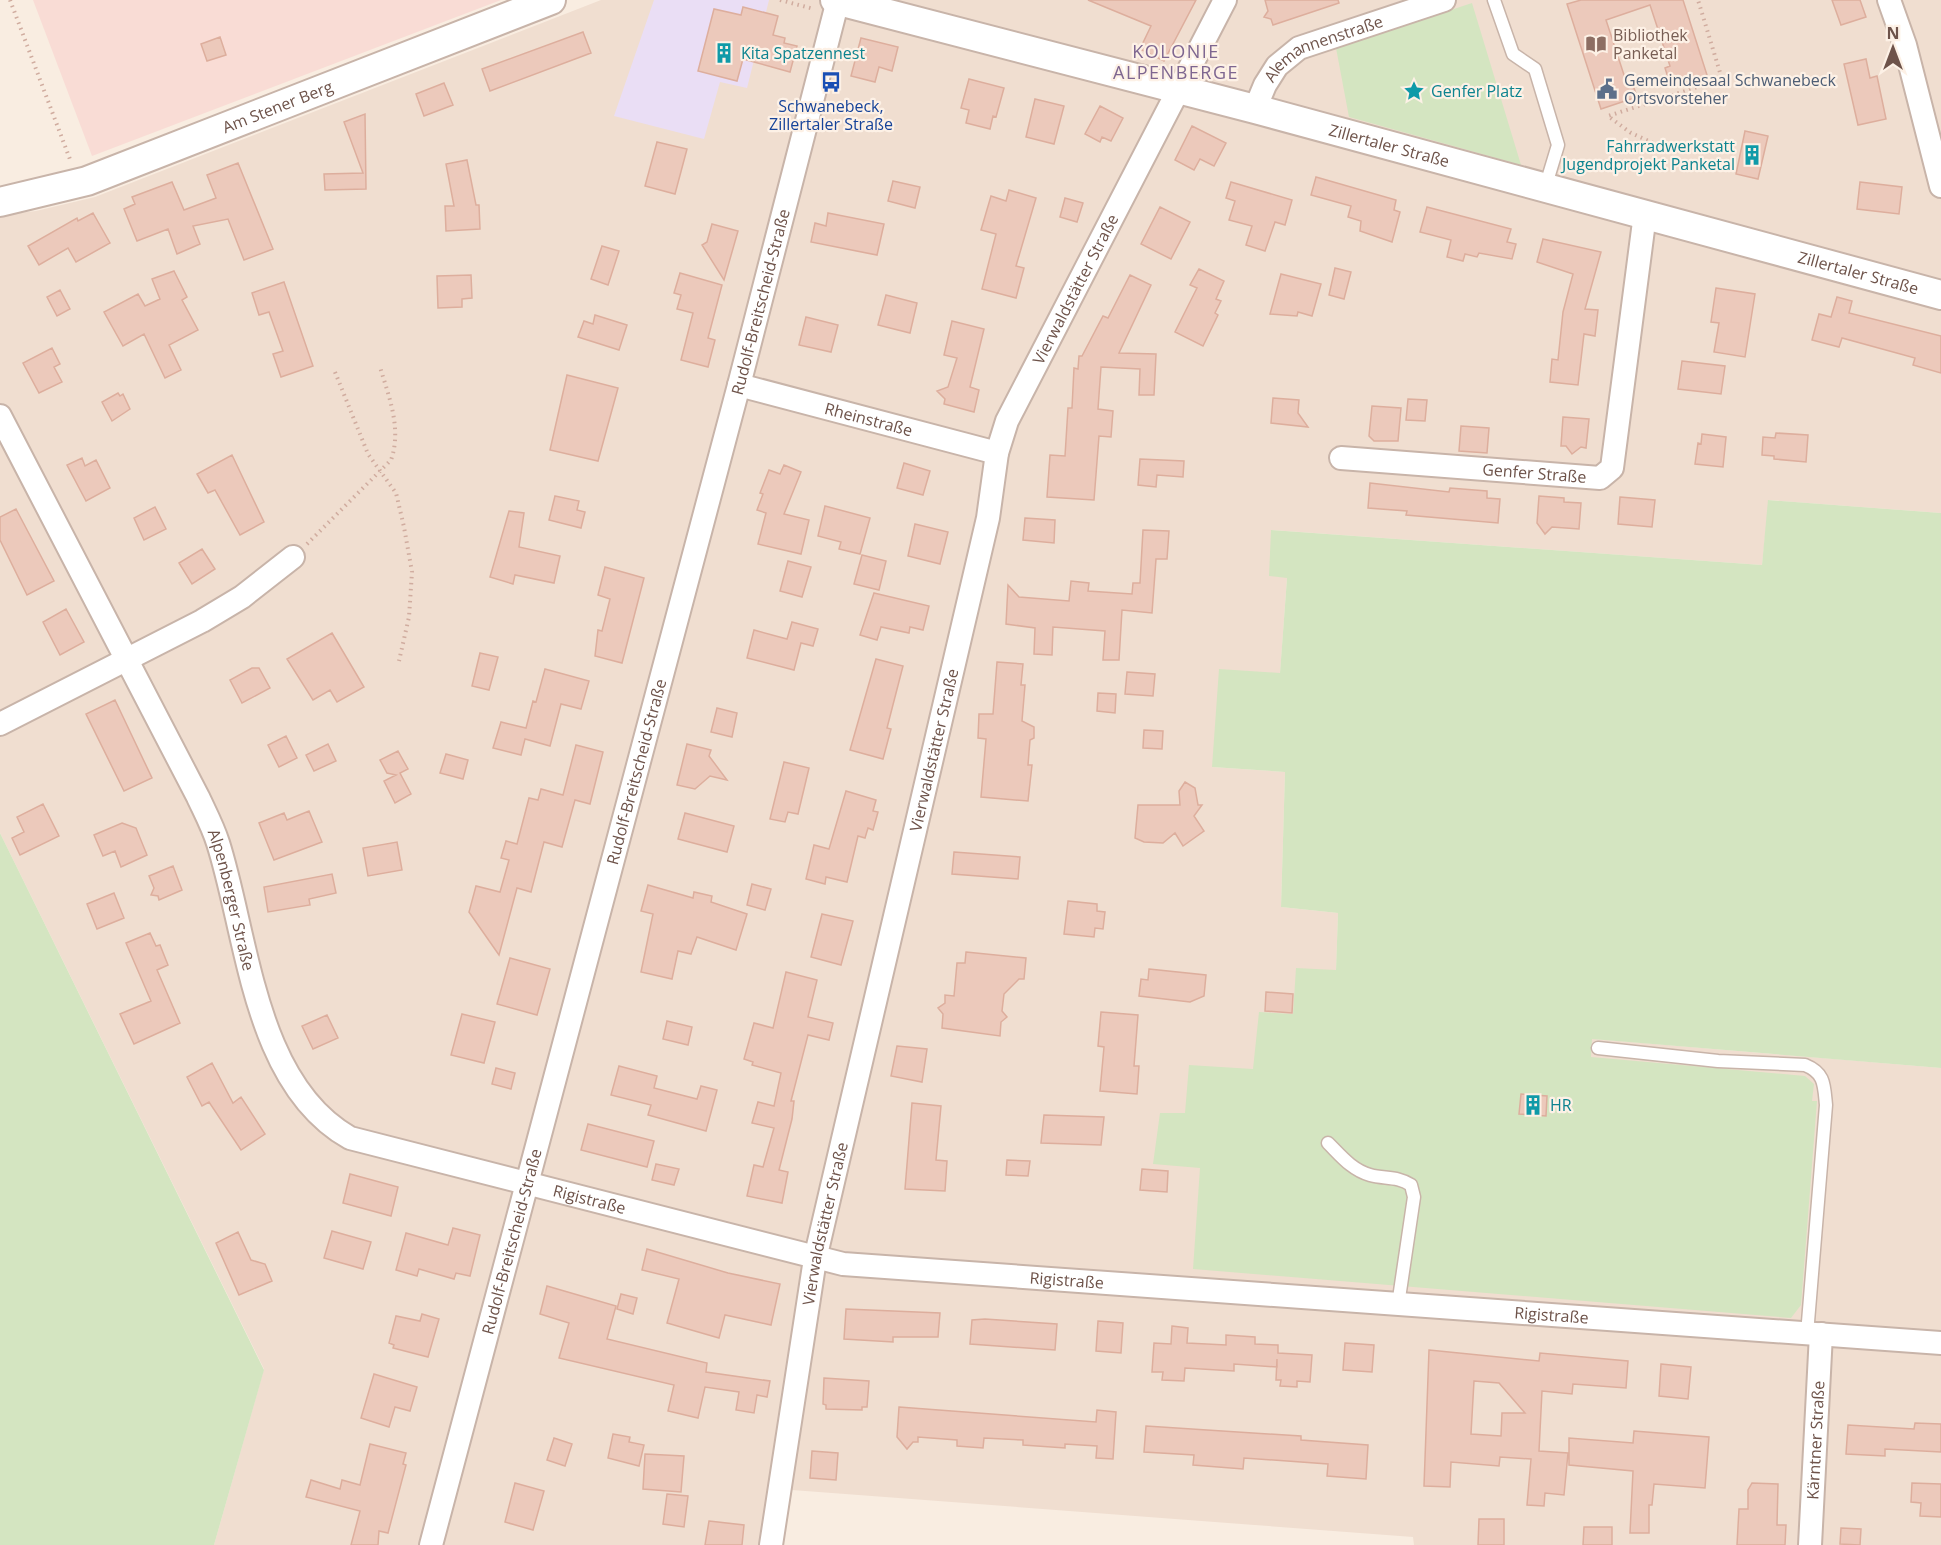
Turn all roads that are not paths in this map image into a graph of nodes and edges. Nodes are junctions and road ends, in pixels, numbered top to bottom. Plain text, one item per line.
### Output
1 (551, 0) edge
2 (837, 0) edge
3 (1226, 0) edge
4 (1444, 0) edge
5 (1494, 0) edge
6 (1888, 0) edge
7 (1179, 90) junction
8 (1255, 109) junction
9 (1941, 186) edge
10 (1545, 188) junction
11 (0, 202) edge
12 (1645, 214) junction
13 (1941, 295) edge
14 (739, 385) junction
15 (0, 416) edge
16 (997, 453) junction
17 (1341, 458) dead end
18 (293, 557) road end
19 (128, 659) junction
20 (0, 724) edge
21 (1598, 1048) dead end
22 (341, 1133) joint
23 (1328, 1143) dead end
24 (527, 1185) junction
25 (815, 1259) junction
26 (1398, 1305) junction
27 (1814, 1334) junction
28 (1941, 1343) edge
29 (431, 1545) edge
30 (771, 1545) edge
31 (1810, 1545) edge

1 - 11 street, Am Stener Berg
2 - 7 street, Zillertaler Straße
2 - 14 street, Rudolf-Breitscheid-Straße
3 - 7 street, Vierwaldstätter Straße
4 - 8 street, Alemannenstraße
5 - 10 lane
6 - 9 street
7 - 8 street, Zillertaler Straße
7 - 16 street, Vierwaldstätter Straße
8 - 10 street, Zillertaler Straße
10 - 12 street, Zillertaler Straße
12 - 13 street, Zillertaler Straße
12 - 17 street, Genfer Straße
14 - 16 street, Rheinstraße
14 - 24 street, Rudolf-Breitscheid-Straße
15 - 19 street, Alpenberger Straße
16 - 25 street, Vierwaldstätter Straße
18 - 19 street
19 - 20 street
19 - 22 street, Alpenberger Straße
21 - 27 lane
22 - 24 street, Rigistraße
23 - 26 lane
24 - 25 street, Rigistraße
24 - 29 street, Rudolf-Breitscheid-Straße
25 - 26 street, Rigistraße
25 - 30 street, Vierwaldstätter Straße
26 - 27 street, Rigistraße
27 - 28 street, Rigistraße
27 - 31 street, Kärntner Straße

